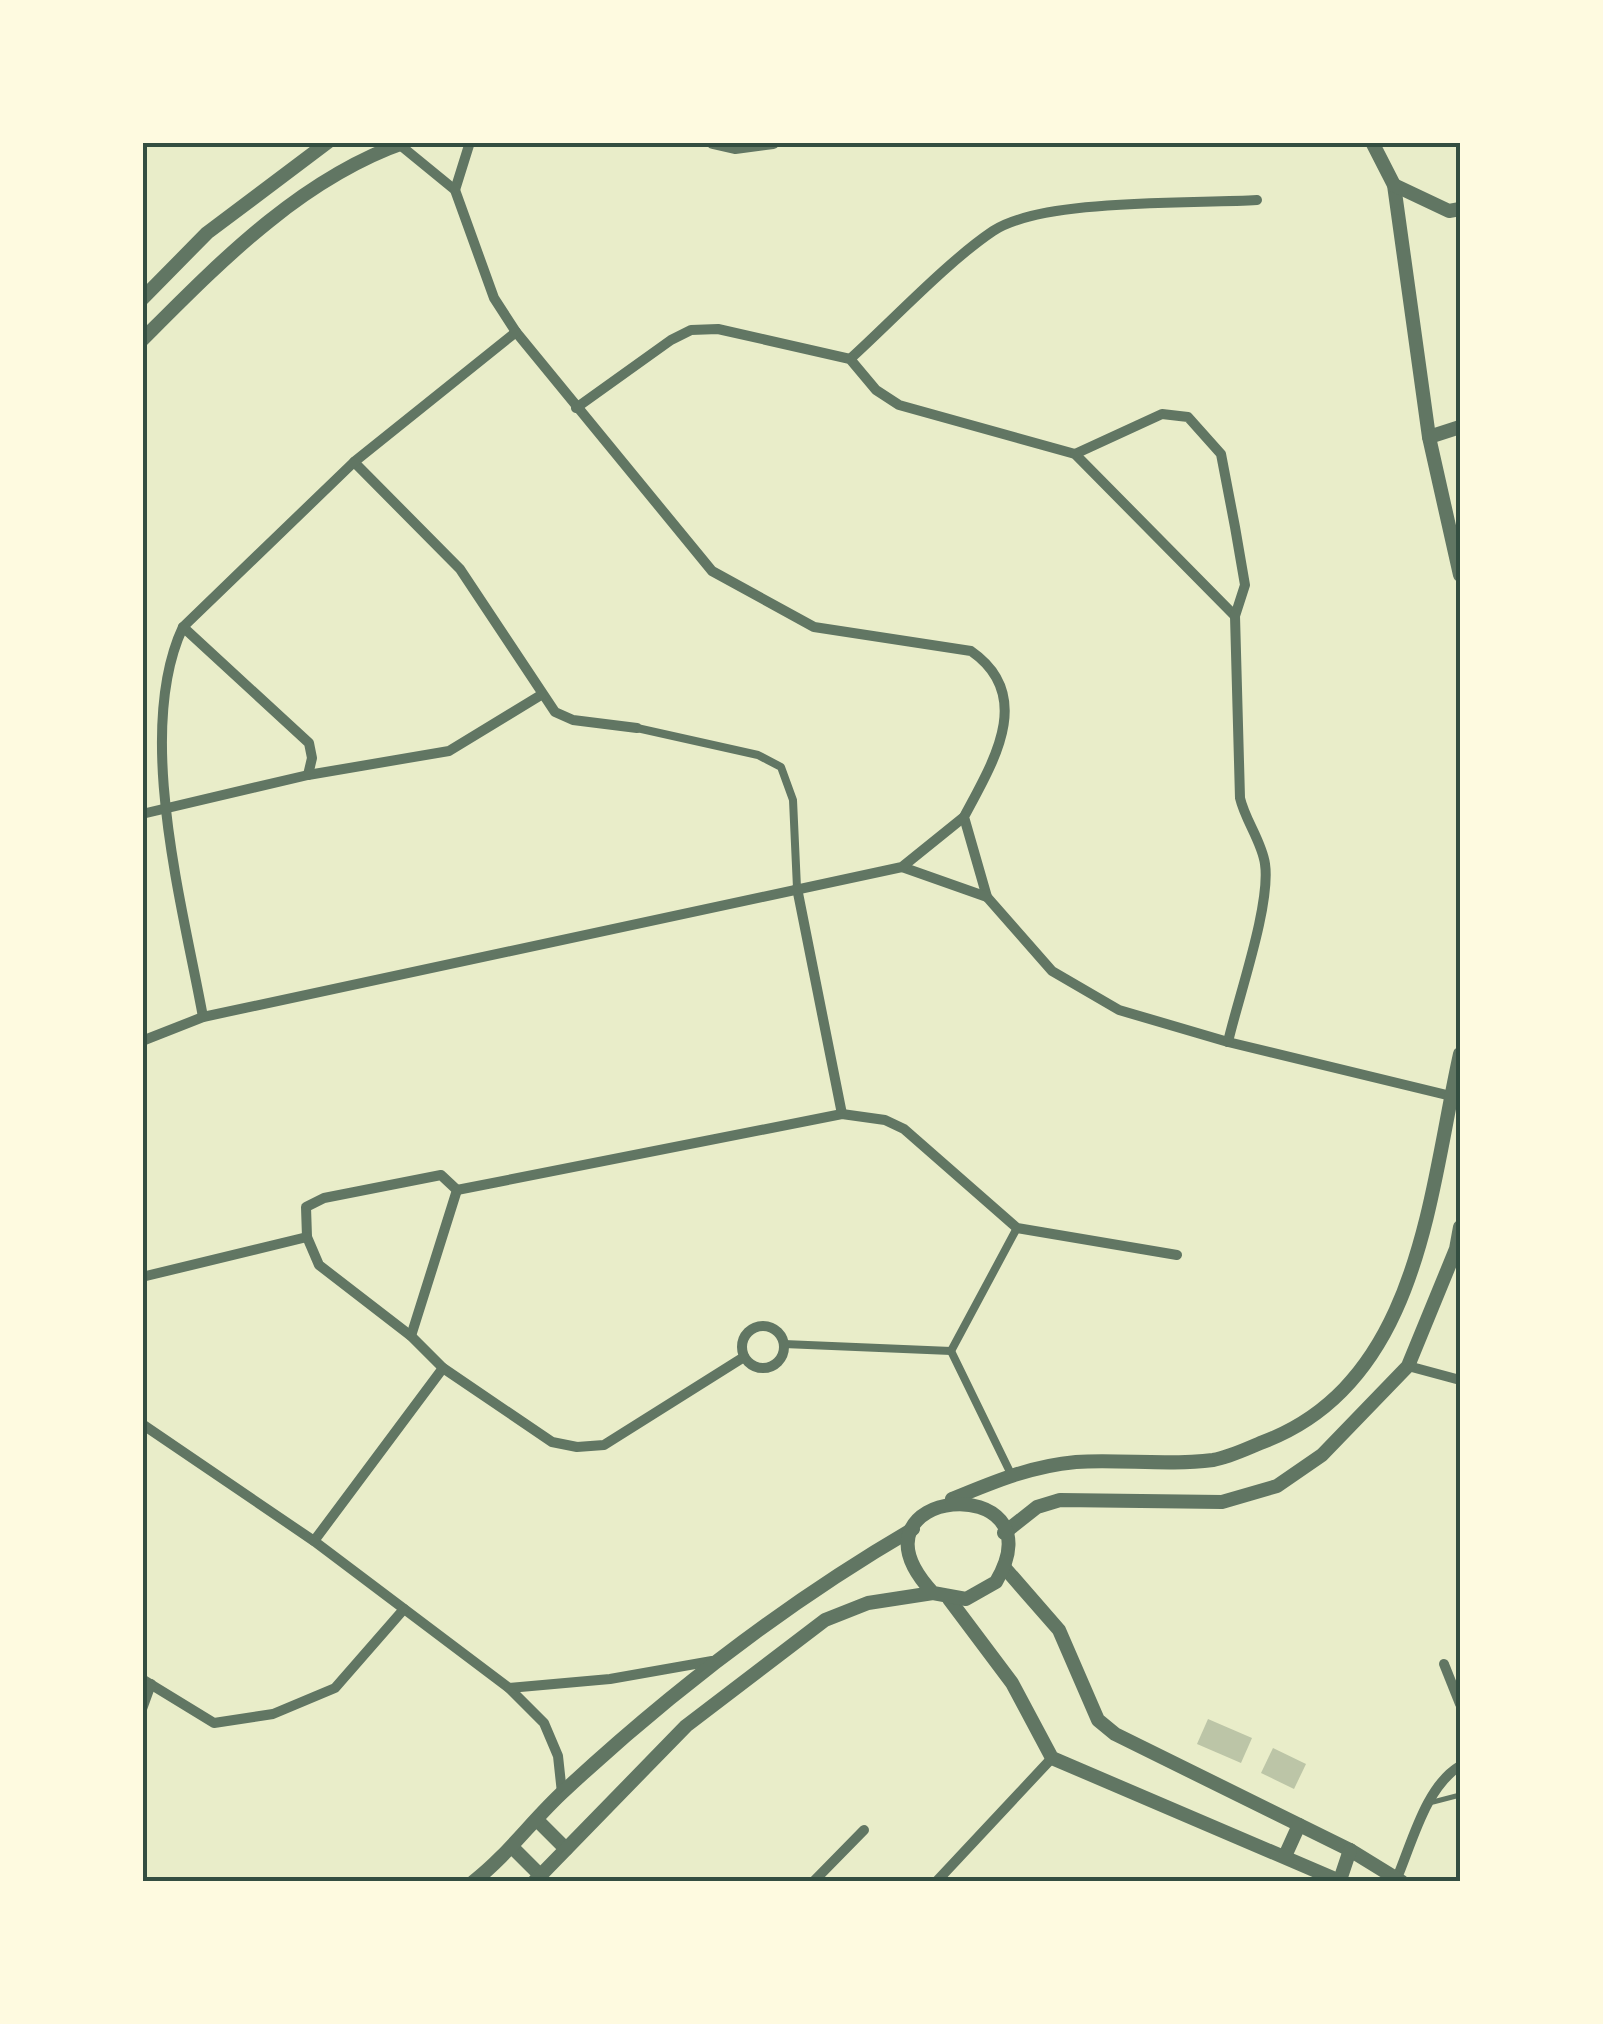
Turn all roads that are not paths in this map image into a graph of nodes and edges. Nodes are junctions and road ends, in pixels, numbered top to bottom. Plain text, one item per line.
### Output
1 (328, 142) edge
2 (470, 142) edge
3 (713, 142) edge
4 (772, 142) edge
5 (1372, 142) edge
6 (403, 144) edge
7 (1394, 185) junction
8 (455, 190) junction
9 (1257, 200) dead end
10 (1460, 210) edge
11 (142, 299) edge
12 (516, 332) junction
13 (142, 340) edge
14 (850, 359) junction
15 (576, 408) junction
16 (1460, 427) edge
17 (1429, 437) junction
18 (1075, 454) junction
19 (354, 462) junction
20 (1460, 575) edge
21 (1235, 616) junction
22 (183, 626) junction
23 (541, 694) junction
24 (637, 728) joint
25 (308, 774) junction
26 (165, 809) junction
27 (142, 814) edge
28 (964, 818) junction
29 (902, 867) junction
30 (797, 888) junction
31 (987, 898) junction
32 (203, 1018) junction
33 (142, 1041) edge
34 (1228, 1042) junction
35 (1460, 1054) edge
36 (1451, 1096) junction
37 (842, 1114) junction
38 (457, 1190) junction
39 (1460, 1227) edge
40 (1017, 1228) junction
41 (306, 1238) junction
42 (1177, 1256) dead end
43 (142, 1277) edge
44 (411, 1336) junction
45 (784, 1344) junction
46 (951, 1351) junction
47 (744, 1358) junction
48 (1408, 1366) junction
49 (443, 1368) junction
50 (1460, 1380) edge
51 (142, 1424) edge
52 (1011, 1474) junction
53 (937, 1505) junction
54 (913, 1529) junction
55 (1004, 1532) junction
56 (314, 1541) junction
57 (1004, 1567) junction
58 (932, 1593) junction
59 (949, 1599) junction
60 (404, 1609) junction
61 (712, 1661) junction
62 (1444, 1664) dead end
63 (147, 1682) edge
64 (510, 1688) junction
65 (1460, 1704) edge
66 (142, 1709) edge
67 (1052, 1758) junction
68 (1460, 1766) edge
69 (562, 1793) junction
70 (1460, 1796) edge
71 (1430, 1802) junction
72 (538, 1820) junction
73 (1298, 1825) junction
74 (864, 1830) dead end
75 (512, 1847) junction
76 (566, 1849) junction
77 (1350, 1850) junction
78 (1285, 1856) junction
79 (537, 1878) edge
80 (1399, 1880) edge
81 (1341, 1881) edge
82 (473, 1882) edge
83 (813, 1882) edge
84 (936, 1882) edge

1 - 11 street
2 - 8 street
3 - 4 street
5 - 7 street
6 - 8 street
6 - 13 street
7 - 10 street
7 - 17 street
8 - 12 street
9 - 14 street
12 - 15 street
12 - 19 street
14 - 15 street
14 - 18 street
15 - 28 street
16 - 17 street
17 - 20 street
18 - 21 street
18 - 21 street
19 - 22 street
19 - 23 street
21 - 34 street
22 - 25 street
22 - 26 street
23 - 24 street
23 - 25 street
24 - 30 street
25 - 26 street
26 - 27 street
26 - 32 street
28 - 29 street
28 - 31 street
29 - 30 street
29 - 31 street
30 - 32 street
30 - 37 street
31 - 34 street
32 - 33 street
34 - 36 street
35 - 36 street
36 - 52 street
37 - 38 street
37 - 40 street
38 - 41 street
38 - 44 street
39 - 48 street
40 - 42 street
40 - 46 street
41 - 43 street
41 - 44 street
44 - 49 street
45 - 46 street
45 - 47 street
45 - 47 street
46 - 52 street
47 - 49 street
48 - 50 street
48 - 55 street
49 - 56 street
51 - 56 street
52 - 53 street
53 - 54 street
53 - 55 street
54 - 58 street
54 - 61 street
55 - 57 street
56 - 60 street
57 - 59 street
57 - 73 street
58 - 59 street
58 - 76 street
59 - 67 street
60 - 63 street
60 - 64 street
61 - 64 street
61 - 69 street
62 - 65 street
63 - 66 street
64 - 69 street
67 - 78 street
67 - 84 street
68 - 71 street
69 - 72 street
70 - 71 lane
71 - 80 street
72 - 75 street
72 - 76 street
73 - 77 street
73 - 78 street
74 - 83 street
75 - 79 street
75 - 82 street
76 - 79 street
77 - 80 street
77 - 81 street
78 - 81 street

